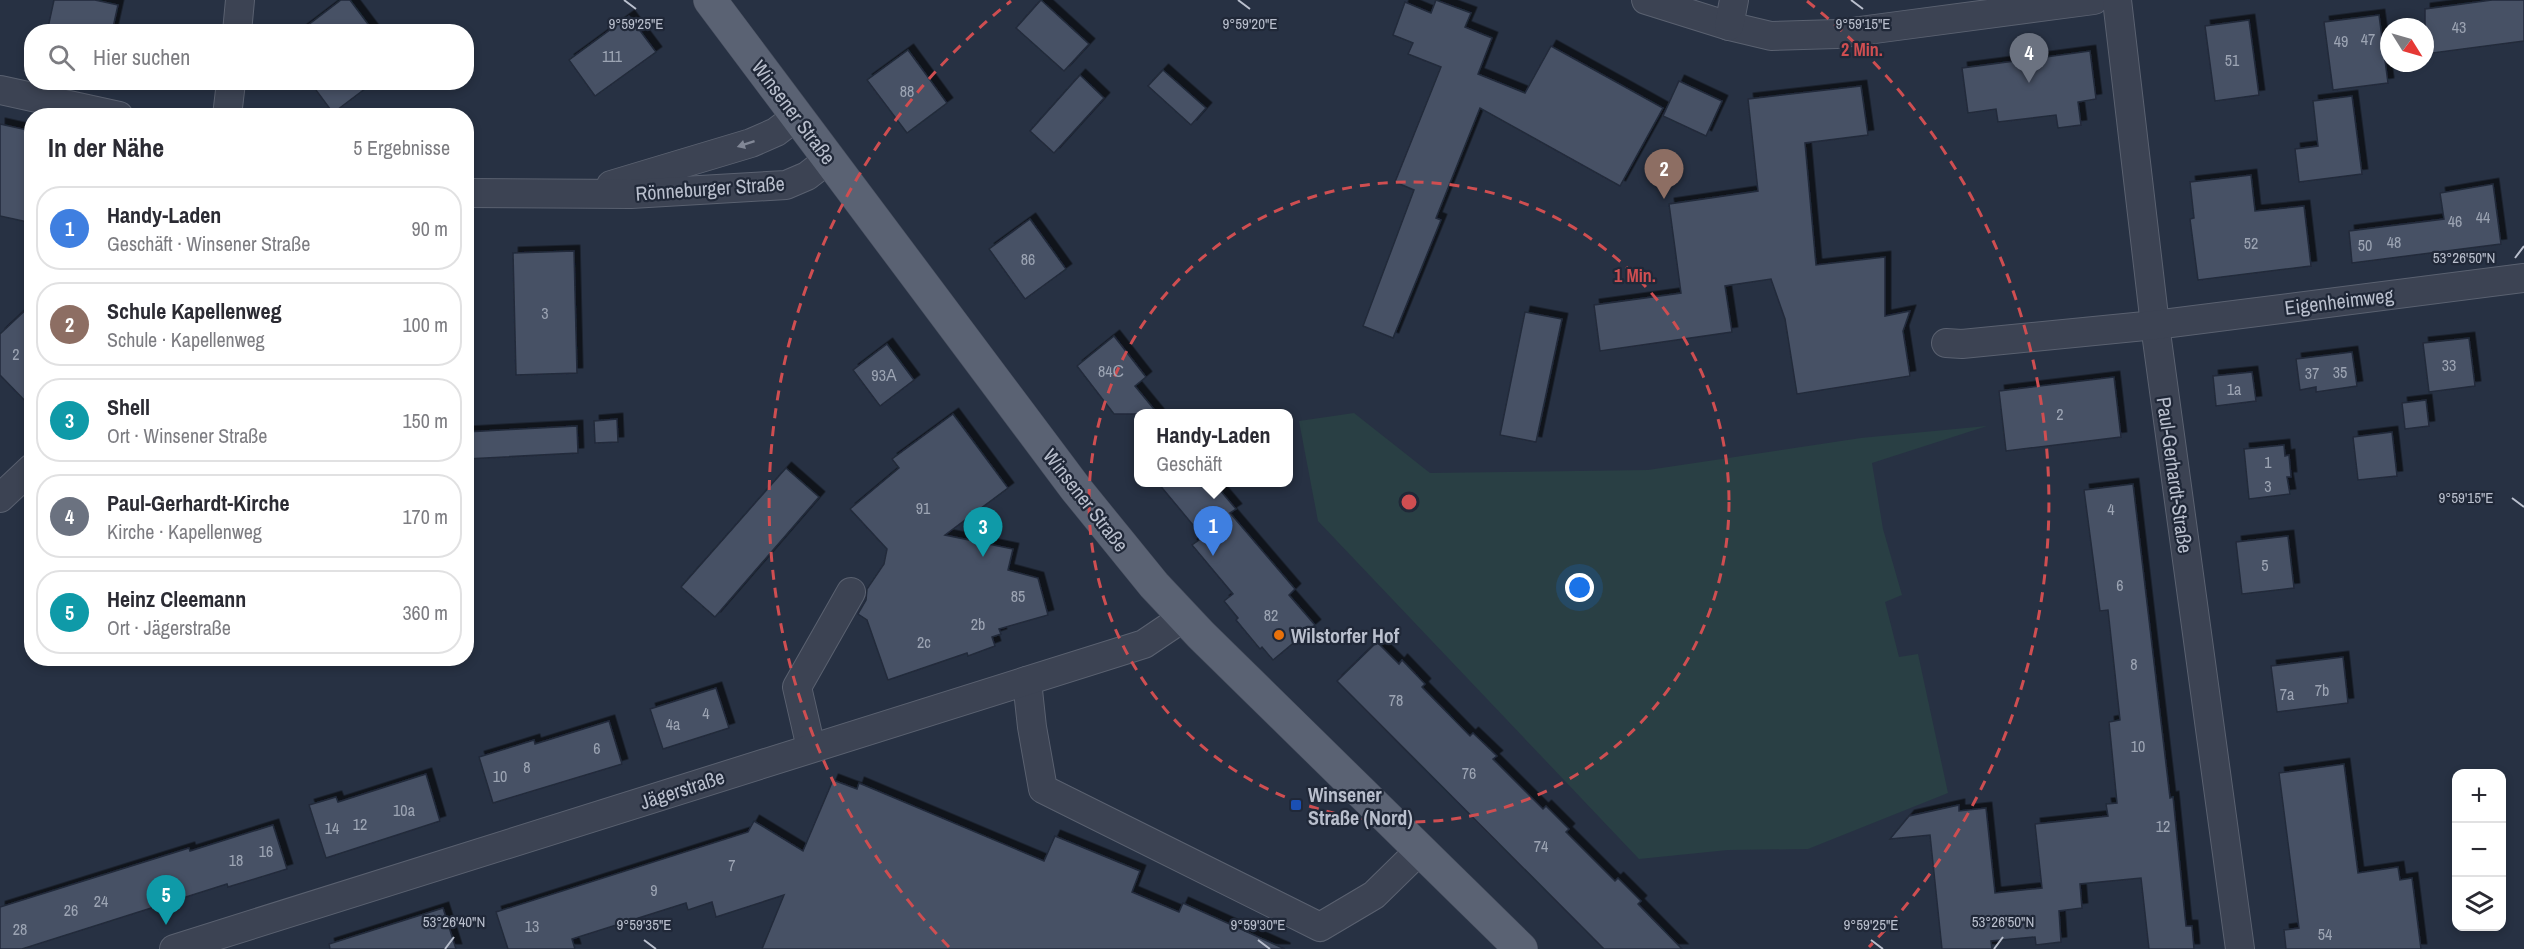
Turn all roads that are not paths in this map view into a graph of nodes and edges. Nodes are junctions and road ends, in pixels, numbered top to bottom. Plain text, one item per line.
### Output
1 (240, 0) edge
2 (710, 0) edge
3 (1646, 0) edge
4 (2094, 0) edge
5 (2117, 0) edge
6 (1731, 13) edge
7 (238, 24) edge
8 (0, 90) edge
9 (230, 90) edge
10 (82, 108) edge
11 (228, 108) edge
12 (797, 116) junction
13 (829, 159) junction
14 (474, 193) edge
15 (584, 193) junction
16 (2524, 278) edge
17 (2155, 325) junction
18 (1946, 343) dead end
19 (24, 476) edge
20 (0, 498) edge
21 (851, 592) dead end
22 (1184, 617) junction
23 (1027, 681) junction
24 (811, 748) junction
25 (1420, 850) junction
26 (174, 949) edge
27 (1521, 949) edge
28 (2240, 949) edge

1 - 7 street
2 - 12 main road, Winsener Straße
3 - 6 street
4 - 6 street
5 - 17 street, Paul-Gerhardt-Straße
8 - 10 street
9 - 11 street
12 - 13 main road, Winsener Straße
12 -> 15 street, Rönneburger Straße
13 - 15 street, Rönneburger Straße
13 - 22 main road, Winsener Straße
14 - 15 street, Rönneburger Straße
16 - 17 street, Eigenheimweg
17 - 18 street, Eigenheimweg
17 - 28 street, Paul-Gerhardt-Straße
19 - 20 street
21 - 24 street
22 - 23 street, Jägerstraße
22 - 25 main road, Winsener Straße
23 - 24 street, Jägerstraße
23 - 25 street
24 - 26 street, Jägerstraße
25 - 27 main road, Winsener Straße

